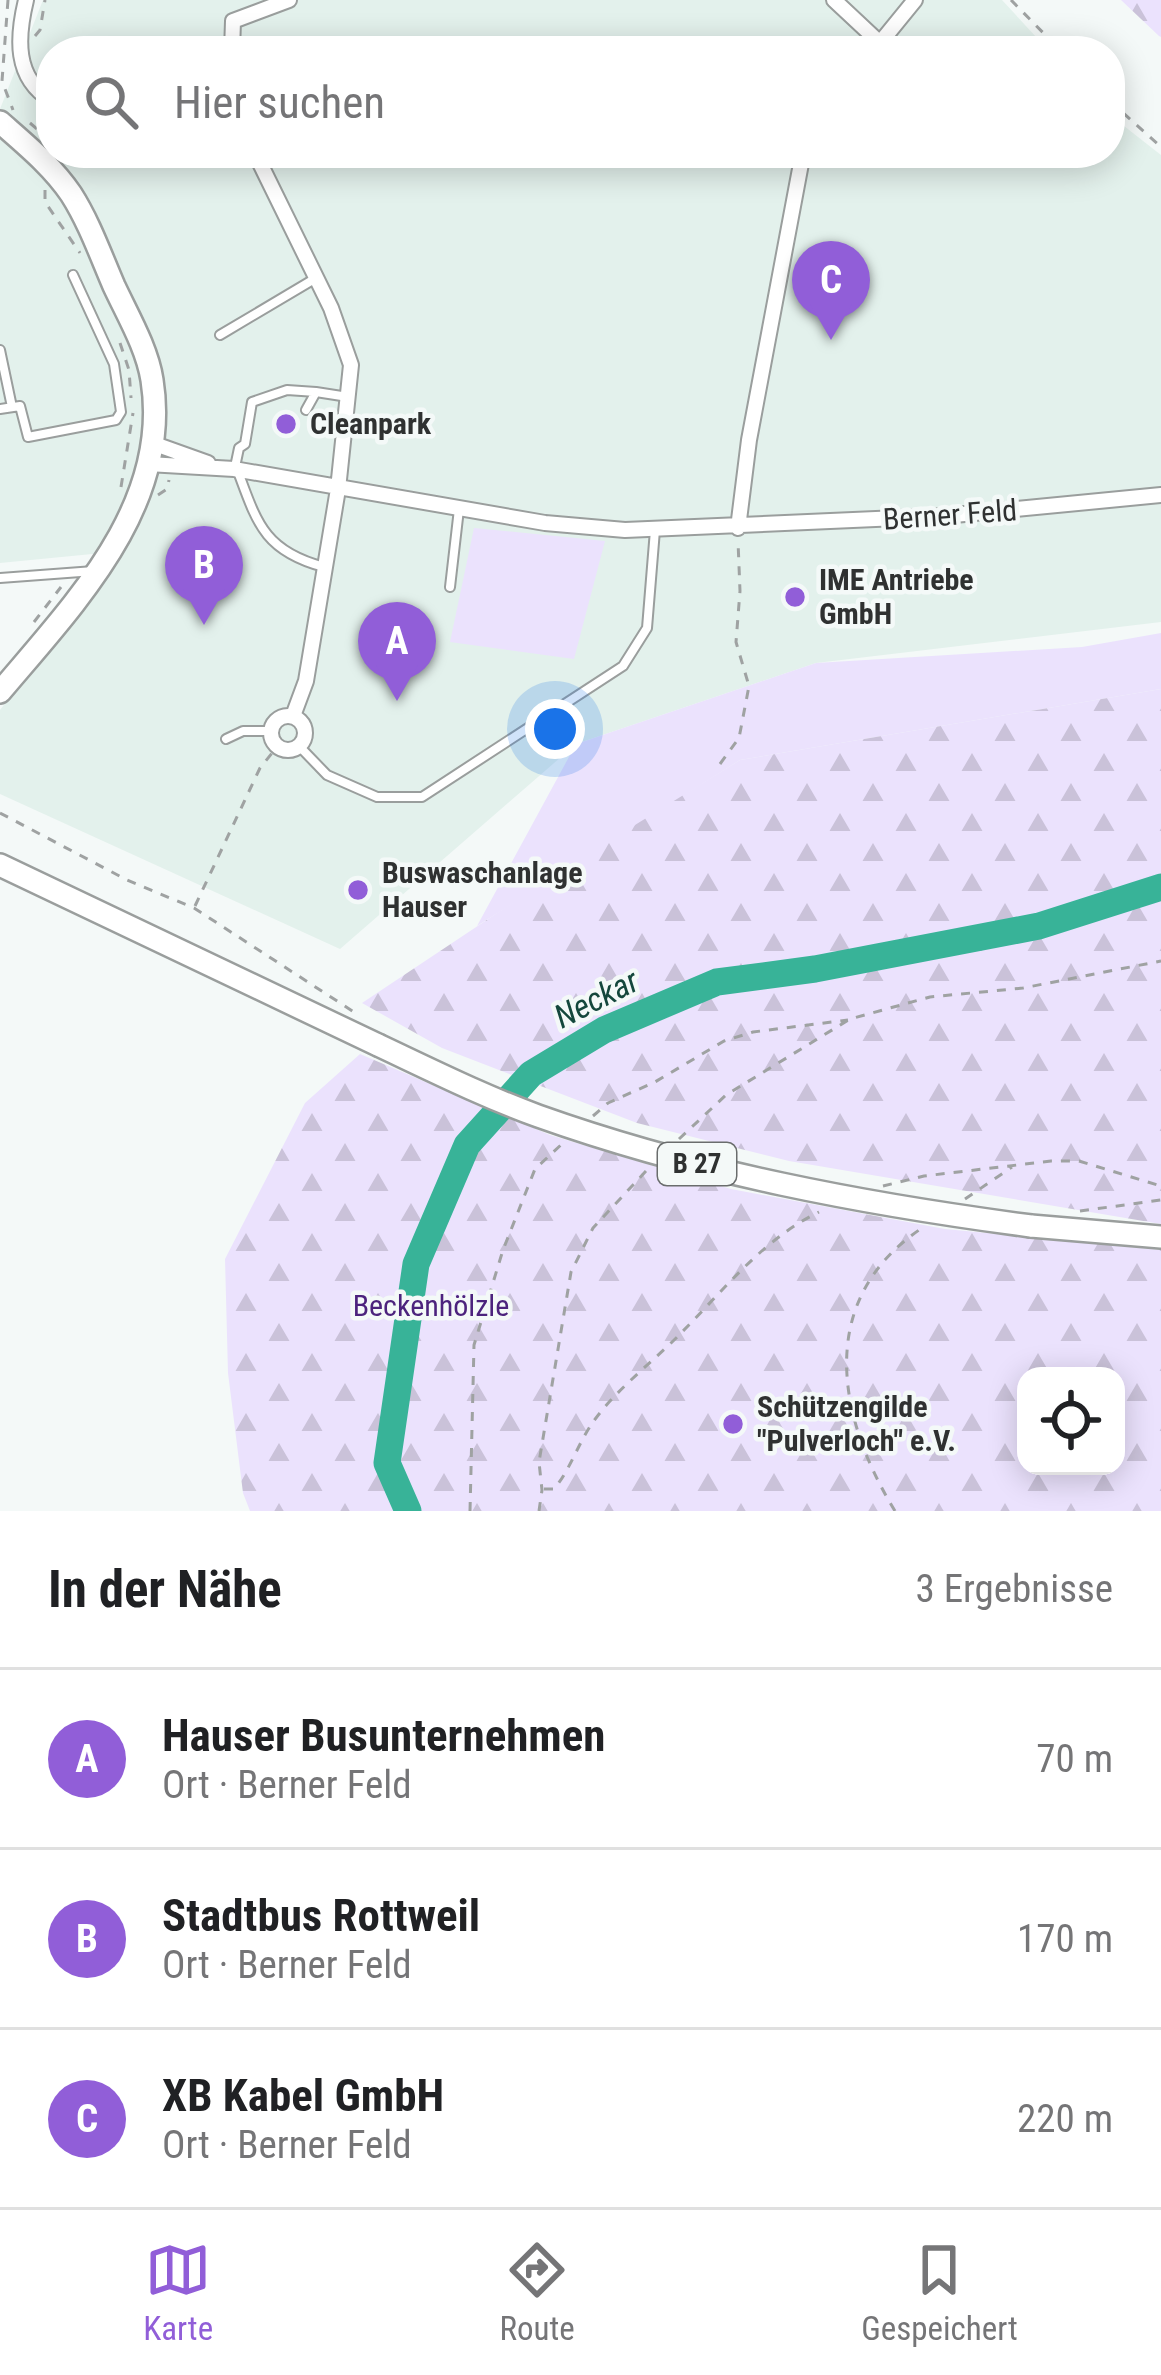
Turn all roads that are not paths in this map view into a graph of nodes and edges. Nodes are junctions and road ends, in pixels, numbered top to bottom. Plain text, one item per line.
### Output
1 (26, 0) edge
2 (289, 0) edge
3 (833, 0) edge
4 (915, 0) edge
5 (232, 36) edge
6 (867, 36) edge
7 (886, 36) edge
8 (36, 87) edge
9 (6, 115) edge
10 (36, 135) edge
11 (0, 142) edge
12 (36, 142) edge
13 (59, 168) edge
14 (262, 168) edge
15 (800, 168) edge
16 (73, 275) dead end
17 (316, 278) junction
18 (220, 335) dead end
19 (0, 350) edge
20 (316, 392) junction
21 (349, 397) junction
22 (12, 407) junction
23 (0, 409) edge
24 (306, 410) dead end
25 (150, 454) junction
26 (230, 468) junction
27 (338, 486) junction
28 (1161, 495) edge
29 (459, 509) junction
30 (738, 528) junction
31 (656, 530) junction
32 (324, 567) junction
33 (85, 571) junction
34 (0, 578) edge
35 (450, 586) dead end
36 (0, 692) edge
37 (293, 716) junction
38 (271, 731) junction
39 (226, 739) dead end
40 (299, 746) junction
41 (0, 865) edge
42 (1161, 1237) edge

1 - 8 street
2 - 5 street
3 - 6 street
4 - 7 street
9 - 10 main road
11 - 12 main road
13 - 25 main road
14 - 17 street
15 - 30 street
16 - 22 lane
17 - 18 lane
17 - 21 street
19 - 22 lane
20 - 21 lane
20 - 24 lane
20 - 26 lane
21 - 27 street
22 - 23 lane
25 - 26 street, Berner Feld
25 - 33 main road
26 - 27 street, Berner Feld
26 - 32 lane
27 - 29 street, Berner Feld
27 - 32 street
28 - 30 street, Berner Feld
29 - 31 street, Berner Feld
29 - 35 lane
30 - 31 street, Berner Feld
31 - 40 lane
32 - 37 street
33 - 34 lane
33 - 36 main road
37 - 38 street
37 - 40 street
38 - 39 lane
38 - 40 street
41 - 42 main road, B 27, bridge

